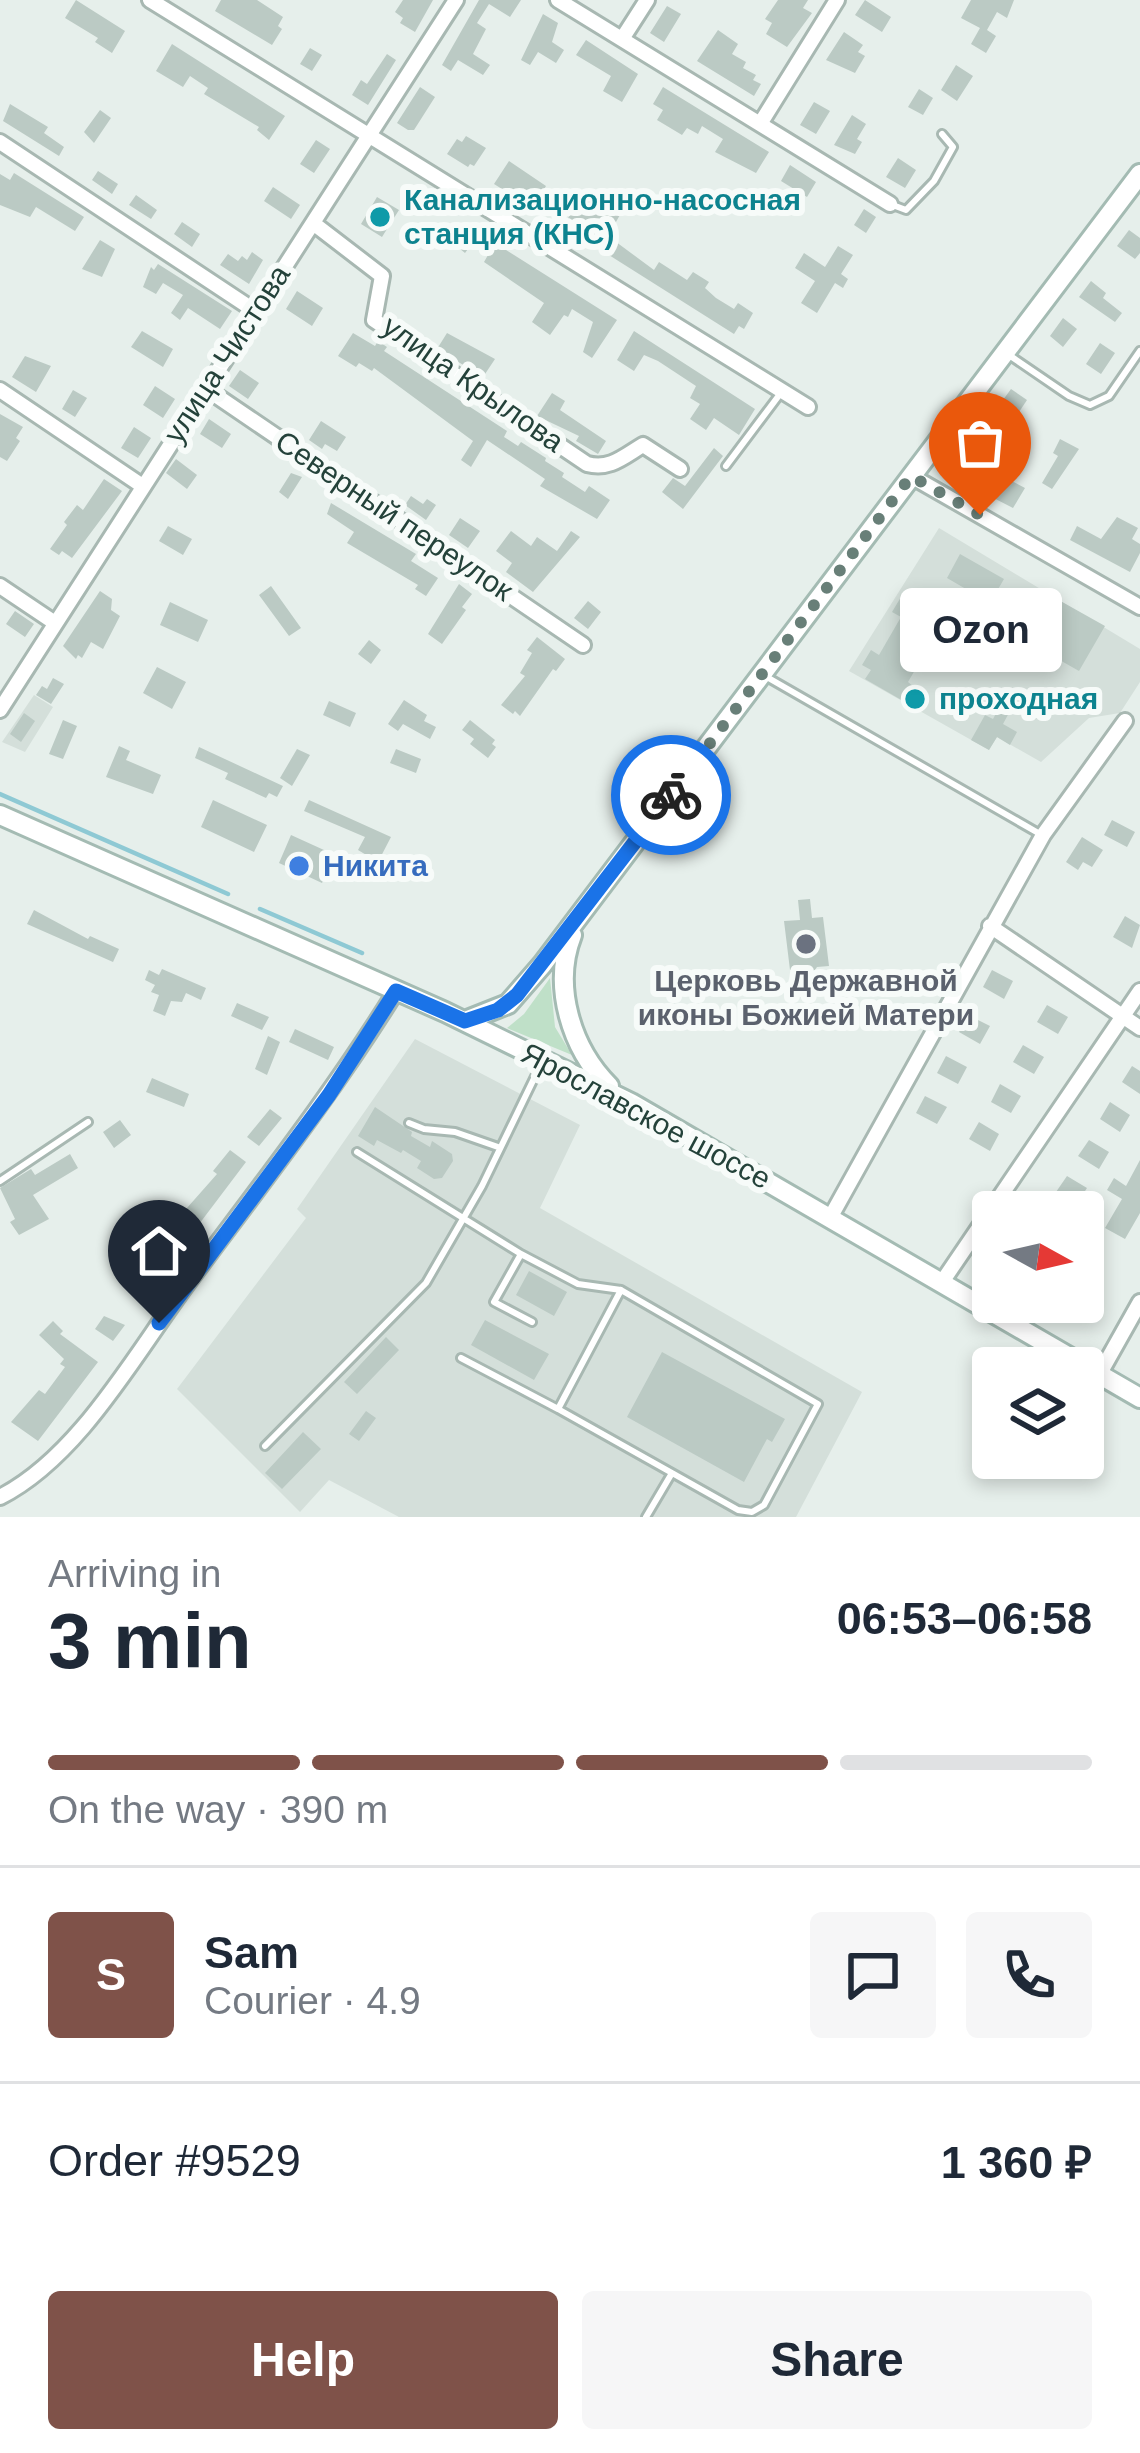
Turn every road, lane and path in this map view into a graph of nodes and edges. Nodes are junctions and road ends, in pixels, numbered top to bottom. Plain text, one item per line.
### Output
1 (150, 0) edge
2 (456, 0) edge
3 (558, 0) edge
4 (647, 0) edge
5 (837, 0) edge
6 (622, 39) junction
7 (760, 124) junction
8 (942, 134) dead end
9 (369, 136) junction
10 (0, 142) edge
11 (1140, 175) edge
12 (890, 204) joint
13 (313, 223) junction
14 (255, 311) junction
15 (1140, 351) edge
16 (1006, 353) junction
17 (205, 388) junction
18 (0, 390) edge
19 (782, 392) junction
20 (808, 407) dead end
21 (726, 466) dead end
22 (680, 470) dead end
23 (911, 476) junction
24 (141, 485) junction
25 (0, 586) edge
26 (1138, 602) edge
27 (55, 623) junction
28 (583, 645) dead end
29 (762, 674) junction
30 (0, 710) edge
31 (1125, 721) dead end
32 (0, 815) edge
33 (1043, 836) junction
34 (581, 914) junction
35 (989, 926) junction
36 (396, 991) junction
37 (1140, 991) edge
38 (1125, 1018) junction
39 (465, 1021) junction
40 (1140, 1028) edge
41 (543, 1059) junction
42 (631, 1103) junction
43 (88, 1122) dead end
44 (410, 1123) dead end
45 (498, 1147) junction
46 (357, 1152) dead end
47 (0, 1181) edge
48 (464, 1218) junction
49 (830, 1218) junction
50 (521, 1254) junction
51 (943, 1282) junction
52 (620, 1290) junction
53 (1140, 1302) edge
54 (532, 1322) dead end
55 (1052, 1347) edge
56 (461, 1358) dead end
57 (1104, 1366) edge
58 (1104, 1378) edge
59 (1140, 1398) edge
60 (558, 1409) junction
61 (265, 1446) dead end
62 (673, 1473) junction
63 (0, 1497) edge
64 (646, 1517) edge

1 - 9 street
2 - 9 street, улица Чистова
3 - 6 street
4 - 6 street
5 - 7 street
6 - 7 street
7 - 12 street
8 - 12 lane
9 - 13 street, улица Чистова
9 - 19 street
10 - 14 street
11 - 16 main road
13 - 14 street, улица Чистова
13 - 22 street, улица Крылова
14 - 17 street, улица Чистова
15 - 16 lane
16 - 23 main road
17 - 24 street, улица Чистова
17 - 28 street, Северный переулок
18 - 24 street
19 - 20 street
19 - 21 lane
23 - 26 street
23 - 29 main road
24 - 27 street, улица Чистова
25 - 27 street
27 - 30 street, улица Чистова
29 - 33 lane
29 - 34 main road
31 - 33 street
32 - 36 main road, Ярославское шоссе
33 - 35 street
34 - 39 main road
34 - 42 main road
35 - 38 street
35 - 49 street
36 - 39 main road, Ярославское шоссе
36 - 63 street
37 - 38 street
38 - 40 street
38 - 51 street
39 - 41 main road, Ярославское шоссе
41 - 42 main road, Ярославское шоссе
41 - 45 lane
42 - 49 main road, Ярославское шоссе
43 - 47 lane
44 - 45 lane
45 - 48 lane
46 - 48 lane
48 - 50 lane
48 - 61 lane
49 - 51 main road, Ярославское шоссе
50 - 52 lane
50 - 54 lane
51 - 55 main road, Ярославское шоссе
52 - 60 lane
52 - 62 lane
53 - 57 street
56 - 60 lane
58 - 59 main road, Ярославское шоссе
60 - 62 lane
62 - 64 lane

